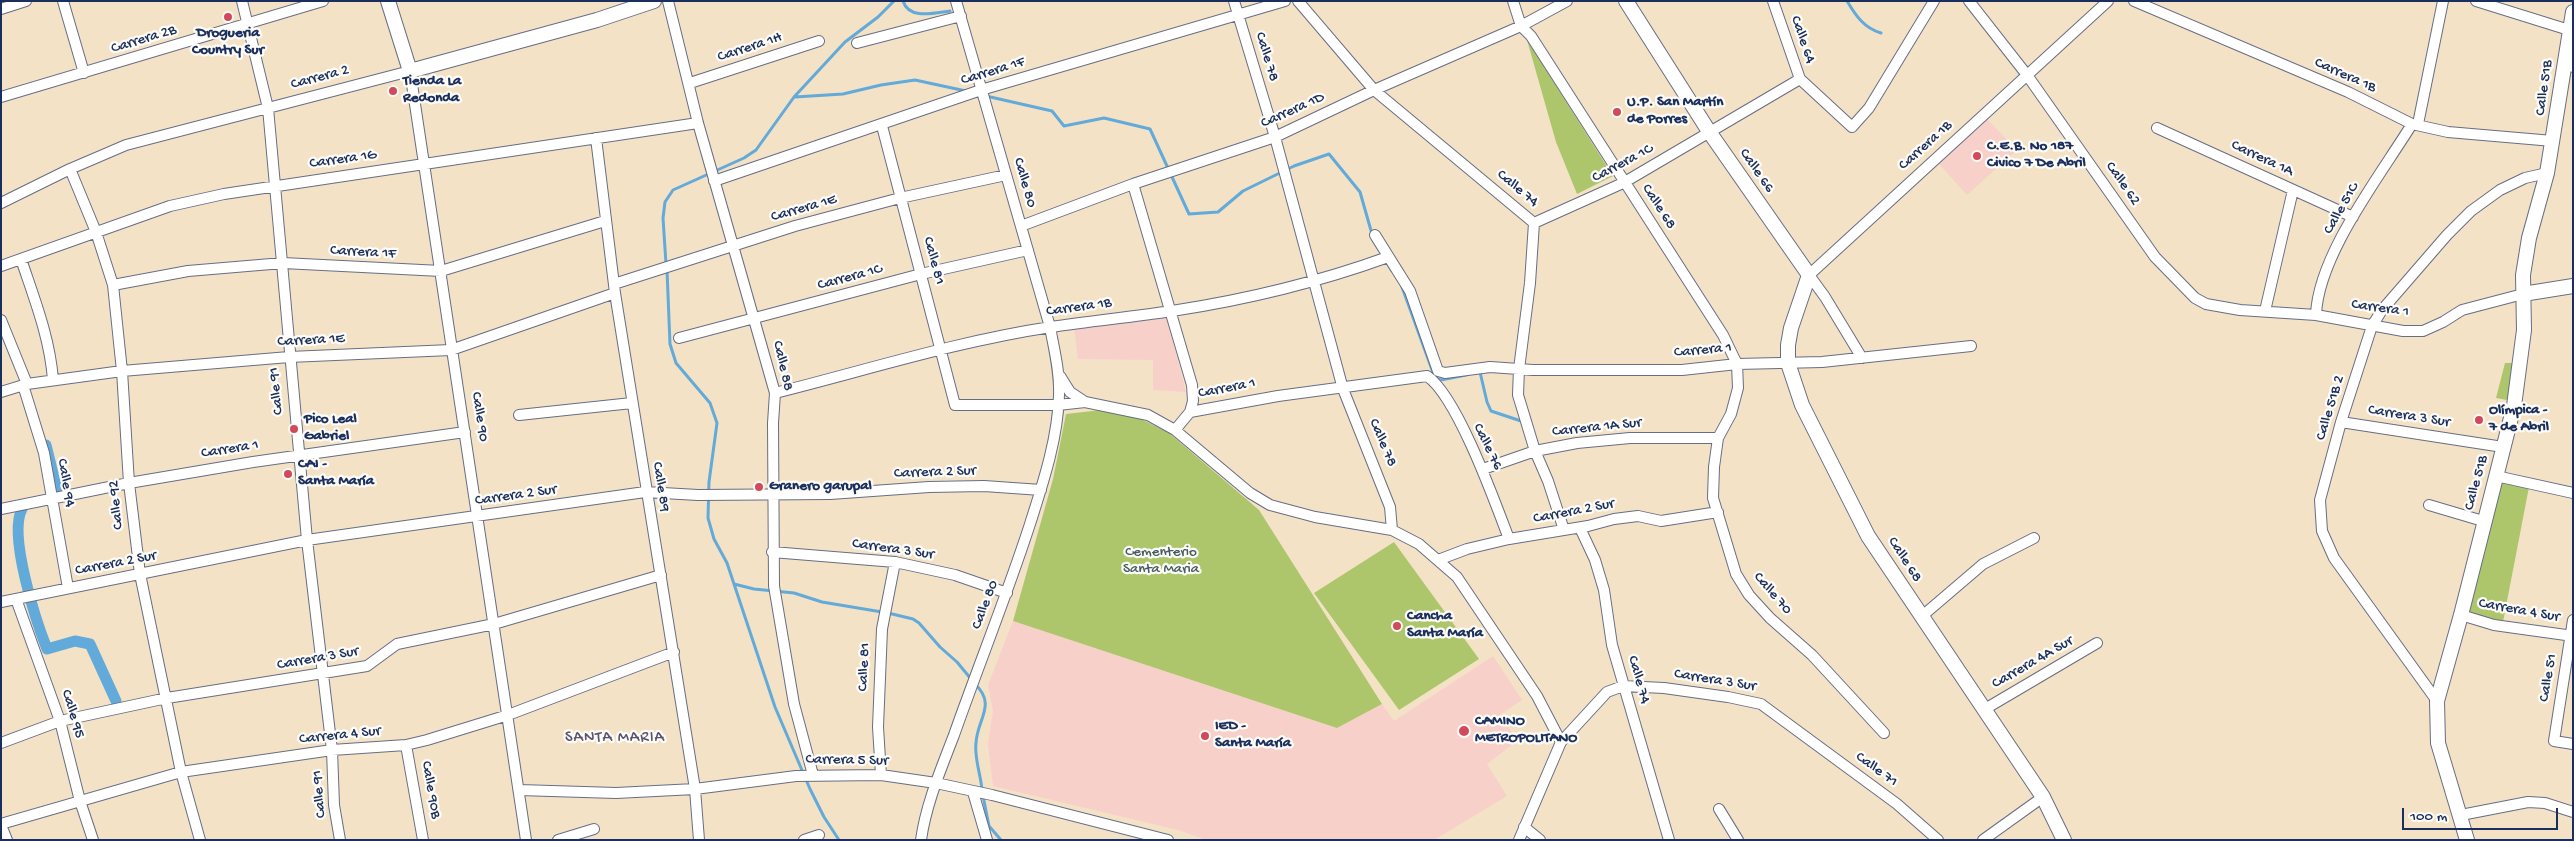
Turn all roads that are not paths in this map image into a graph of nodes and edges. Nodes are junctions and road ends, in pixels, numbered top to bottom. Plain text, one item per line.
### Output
1 (26, 1) edge
2 (63, 1) edge
3 (242, 1) edge
4 (324, 1) edge
5 (388, 1) edge
6 (654, 1) edge
7 (668, 1) edge
8 (1234, 1) edge
9 (1285, 1) edge
10 (1298, 1) edge
11 (1513, 1) edge
12 (1567, 1) edge
13 (1626, 1) edge
14 (1773, 1) edge
15 (1934, 1) edge
16 (1969, 1) edge
17 (2108, 1) edge
18 (2134, 1) edge
19 (2443, 1) edge
20 (2476, 1) edge
21 (960, 2) edge
22 (1, 9) edge
23 (2573, 12) edge
24 (1238, 14) junction
25 (961, 16) junction
26 (248, 24) junction
27 (1521, 26) junction
28 (2569, 36) junction
29 (819, 41) dead end
30 (858, 43) dead end
31 (2573, 67) edge
32 (410, 71) junction
33 (84, 73) junction
34 (2027, 75) junction
35 (1800, 79) junction
36 (690, 83) junction
37 (981, 90) junction
38 (1374, 90) junction
39 (1, 97) edge
40 (268, 108) junction
41 (698, 123) junction
42 (2415, 124) junction
43 (882, 126) junction
44 (2158, 128) dead end
45 (1710, 133) junction
46 (1275, 137) junction
47 (596, 138) junction
48 (2553, 141) junction
49 (424, 163) junction
50 (70, 168) junction
51 (2547, 173) junction
52 (712, 175) junction
53 (1006, 175) junction
54 (1623, 182) junction
55 (276, 184) junction
56 (1134, 184) junction
57 (2293, 190) junction
58 (900, 198) junction
59 (1, 203) edge
60 (2353, 218) junction
61 (605, 222) junction
62 (1534, 223) junction
63 (1021, 226) junction
64 (96, 232) junction
65 (1375, 234) dead end
66 (733, 245) junction
67 (1028, 250) junction
68 (1385, 258) junction
69 (21, 259) junction
70 (283, 263) junction
71 (1, 266) edge
72 (441, 271) junction
73 (921, 274) junction
74 (1809, 275) junction
75 (1314, 280) junction
76 (113, 285) junction
77 (2573, 286) edge
78 (615, 288) junction
79 (2523, 294) junction
80 (2206, 304) joint
81 (1171, 311) junction
82 (2265, 311) junction
83 (2316, 316) junction
84 (1, 320) edge
85 (755, 320) junction
86 (2372, 326) junction
87 (1050, 327) junction
88 (680, 338) dead end
89 (1971, 346) dead end
90 (941, 349) junction
91 (451, 350) junction
92 (289, 357) junction
93 (1862, 358) junction
94 (1788, 363) junction
95 (1737, 364) junction
96 (1519, 370) junction
97 (122, 371) junction
98 (1059, 375) junction
99 (1428, 376) joint
100 (53, 380) junction
101 (25, 384) junction
102 (1343, 389) junction
103 (1, 392) edge
104 (775, 393) junction
105 (1085, 402) junction
106 (632, 403) junction
107 (1058, 405) junction
108 (1190, 412) junction
109 (519, 415) dead end
110 (2341, 422) junction
111 (1175, 430) junction
112 (465, 432) junction
113 (1718, 438) junction
114 (2503, 447) junction
115 (1535, 451) junction
116 (299, 456) junction
117 (1482, 469) junction
118 (2496, 476) junction
119 (129, 483) junction
120 (1041, 490) junction
121 (645, 492) junction
122 (2573, 493) edge
123 (773, 494) junction
124 (52, 499) junction
125 (2430, 505) dead end
126 (1, 509) edge
127 (1718, 512) junction
128 (476, 517) junction
129 (2483, 521) junction
130 (1580, 528) junction
131 (1392, 530) junction
132 (1564, 530) junction
133 (2034, 538) dead end
134 (1509, 539) junction
135 (307, 540) junction
136 (772, 552) junction
137 (1438, 560) junction
138 (895, 562) junction
139 (140, 574) junction
140 (661, 575) junction
141 (68, 588) junction
142 (1007, 593) junction
143 (25, 597) junction
144 (1, 602) edge
145 (2461, 615) junction
146 (1921, 617) junction
147 (2573, 620) edge
148 (494, 624) junction
149 (2572, 635) edge
150 (2097, 643) dead end
151 (674, 652) junction
152 (322, 674) junction
153 (1623, 686) junction
154 (167, 698) junction
155 (2436, 701) junction
156 (1984, 709) junction
157 (508, 715) junction
158 (60, 721) junction
159 (1792, 729) joint
160 (1884, 733) dead end
161 (1561, 742) junction
162 (1, 744) edge
163 (2573, 744) edge
164 (406, 745) junction
165 (332, 750) junction
166 (181, 772) junction
167 (811, 775) junction
168 (882, 775) junction
169 (936, 783) junction
170 (695, 788) junction
171 (519, 790) junction
172 (973, 792) junction
173 (2043, 797) junction
174 (80, 801) junction
175 (1719, 809) dead end
176 (2573, 812) edge
177 (2461, 815) junction
178 (1, 825) edge
179 (1524, 827) junction
180 (594, 829) dead end
181 (820, 835) dead end
182 (7, 840) edge
183 (93, 840) edge
184 (200, 840) edge
185 (340, 840) edge
186 (423, 840) edge
187 (526, 840) edge
188 (558, 840) edge
189 (699, 840) edge
190 (804, 840) edge
191 (921, 840) edge
192 (987, 840) edge
193 (1168, 840) edge
194 (1519, 840) edge
195 (1540, 840) edge
196 (1669, 840) edge
197 (1738, 840) edge
198 (1938, 840) edge
199 (1983, 840) edge
200 (2064, 840) edge
201 (2467, 840) edge

1 - 22 street
2 - 33 street
3 - 26 street, Calle 91
4 - 26 street, Carrera 2B
5 - 32 street, Calle 90
6 - 32 street, Carrera 2
7 - 36 street, Calle 88
8 - 24 street, Calle 78
9 - 24 street, Carrera 1F
10 - 38 street, Calle 74
11 - 27 street, Calle 68
12 - 27 street, Carrera 1D
13 - 45 street, Calle 66
14 - 35 street, Calle 64
15 - 35 street, Calle 64
16 - 34 street, Calle 62
17 - 34 street, Carrera 1B
18 - 42 street, Carrera 1B
19 - 42 street, Calle 51C
20 - 28 street
21 - 25 street, Calle 80
23 - 28 street, Calle 51B
24 - 37 street, Carrera 1F
24 - 46 street, Calle 78
25 - 30 street
25 - 37 street, Calle 80
26 - 33 street, Carrera 2B
26 - 40 street, Calle 91
27 - 38 street, Carrera 1D
27 - 54 street, Calle 68
28 - 31 street
28 - 48 street, Calle 51B
29 - 36 street, Carrera 1H
32 - 40 street, Carrera 2
32 - 49 street, Calle 90
33 - 39 street, Carrera 2B
34 - 74 street, Carrera 1B
34 - 80 street, Calle 62
35 - 45 street, Carrera 1C
36 - 41 street, Calle 88
37 - 43 street, Carrera 1F
37 - 53 street, Calle 80
38 - 46 street, Carrera 1D
38 - 62 street, Calle 74
40 - 50 street, Carrera 2
40 - 55 street, Calle 91
41 - 47 street, Carrera 1G
41 - 52 street, Calle 88
42 - 48 street, Carrera 1B
42 - 60 street, Calle 51C
43 - 52 street, Carrera 1F
43 - 58 street, Calle 81
44 - 57 street, Carrera 1A
45 - 54 street, Carrera 1C
45 - 74 street, Calle 66
46 - 56 street, Carrera 1D
46 - 75 street, Calle 78
47 - 49 street, Carrera 1G
47 - 61 street, Calle 89
48 - 51 street, Calle 51B
49 - 55 street, Carrera 1G
49 - 72 street, Calle 90
50 - 59 street, Carrera 2
50 - 64 street, Calle 92
51 - 79 street, Calle 51B
51 - 86 street, Calle 51B 2
52 - 66 street, Calle 88
53 - 58 street, Carrera 1E
53 - 63 street, Calle 80
54 - 62 street, Carrera 1C
54 - 95 street, Calle 68
55 - 64 street, Carrera 1G
55 - 70 street, Calle 91
56 - 63 street, Carrera 1D
56 - 81 street
57 - 60 street, Carrera 1A
57 - 82 street
58 - 66 street, Carrera 1E
58 - 73 street, Calle 81
60 - 83 street, Calle 51C
61 - 72 street, Carrera 1F
61 - 78 street, Calle 89
62 - 96 street, Calle 74
63 - 67 street, Calle 80
64 - 69 street, Carrera 1G
64 - 76 street, Calle 92
65 - 68 street
66 - 78 street, Carrera 1E
66 - 85 street, Calle 88
67 - 73 street, Carrera 1C
67 - 87 street, Calle 80
68 - 75 street, Carrera 1B
68 - 96 street, Carrera 1
69 - 71 street, Carrera 1G
69 - 100 street
70 - 72 street, Carrera 1F
70 - 76 street, Carrera 1F
70 - 92 street, Calle 91
72 - 91 street, Calle 90
73 - 85 street, Carrera 1C
73 - 90 street, Calle 81
74 - 93 street, Calle 66
74 - 94 street, Calle 68
75 - 81 street, Carrera 1B
75 - 102 street, Calle 78
76 - 97 street, Calle 92
77 - 79 street, Carrera 1
78 - 91 street, Carrera 1E
78 - 106 street, Calle 89
79 - 86 street, Carrera 1
79 - 114 street, Calle 51B
80 - 82 street, Carrera 1
81 - 87 street, Carrera 1B
81 - 108 street
82 - 83 street, Carrera 1
83 - 86 street, Carrera 1
84 - 101 street, Calle 94
85 - 88 street, Carrera 1C
85 - 104 street, Calle 88
86 - 110 street, Calle 51B 2
87 - 90 street, Carrera 1B
87 - 98 street, Calle 80
89 - 93 street, Carrera 1
90 - 104 street, Carrera 1B
90 - 107 street, Calle 81
91 - 92 street, Carrera 1E
91 - 112 street, Calle 90
92 - 97 street, Carrera 1E
92 - 116 street, Calle 91
93 - 94 street, Carrera 1
94 - 95 street, Carrera 1
94 - 146 street, Calle 68
95 - 96 street, Carrera 1
95 - 113 street, Calle 68
96 - 115 street, Calle 74
97 - 100 street, Carrera 1E
97 - 119 street, Calle 92
98 - 105 street, Calle 80
98 - 107 street, Calle 80
99 - 102 street, Carrera 1
99 - 117 street, Calle 76
100 - 101 street, Carrera 1E
101 - 103 street, Carrera 1E
101 - 124 street, Calle 94
102 - 108 street, Carrera 1
102 - 131 street, Calle 78
104 - 123 street, Calle 88
105 - 107 street
105 - 111 street
106 - 109 street
106 - 121 street, Calle 89
107 - 120 street, Calle 80
108 - 111 street, Carrera 1
110 - 114 street, Carrera 3 Sur
110 - 155 street, Calle 51B 2
111 - 131 street
112 - 116 street, Carrera 1
112 - 128 street, Calle 90
113 - 115 street, Carrera 1A Sur
113 - 127 street, Calle 70
114 - 118 street, Calle 51B
115 - 117 street, Carrera 1A Sur
115 - 132 street, Calle 74
116 - 119 street, Carrera 1
116 - 135 street, Calle 91
117 - 134 street, Calle 76
118 - 122 street
118 - 129 street, Calle 51B
119 - 124 street, Carrera 1
119 - 139 street, Calle 92
120 - 123 street, Carrera 2 Sur
120 - 142 street, Calle 80
121 - 123 street, Carrera 2 Sur
121 - 128 street, Carrera 2 Sur
121 - 140 street, Calle 89
123 - 136 street, Calle 88
124 - 126 street, Carrera 1
124 - 141 street, Calle 94
125 - 129 street
127 - 130 street, Carrera 2 Sur
127 - 160 street, Calle 70
128 - 135 street, Carrera 2 Sur
128 - 148 street, Calle 90
129 - 145 street, Calle 51B
130 - 132 street, Carrera 2 Sur
130 - 153 street, Calle 74
131 - 137 street
132 - 134 street, Carrera 2 Sur
133 - 146 street
134 - 137 street, Carrera 2 Sur
135 - 139 street, Carrera 2 Sur
135 - 152 street, Calle 91
136 - 138 street, Carrera 3 Sur
136 - 167 street, Calle 88
137 - 161 street
138 - 142 street, Carrera 3 Sur
138 - 168 street, Calle 81
139 - 141 street, Carrera 2 Sur
139 - 154 street, Calle 92
140 - 148 street, Carrera 3 Sur
140 - 151 street, Calle 89
141 - 143 street, Carrera 2 Sur
142 - 169 street, Calle 80
143 - 144 street, Carrera 2 Sur
143 - 158 street, Calle 95
145 - 149 street, Carrera 4 Sur
145 - 155 street, Calle 51B
146 - 156 street, Calle 68
147 - 149 street, Calle 51
148 - 152 street, Carrera 3 Sur
148 - 157 street, Calle 90
149 - 163 street, Calle 51
150 - 156 street, Carrera 4A Sur
151 - 157 street, Carrera 4 Sur
151 - 170 street, Calle 89
152 - 154 street, Carrera 3 Sur
152 - 165 street, Calle 91
153 - 159 street, Carrera 3 Sur
153 - 161 street
153 - 196 street, Calle 74
154 - 158 street, Carrera 3 Sur
154 - 166 street, Calle 92
155 - 177 street, Calle 51B
156 - 173 street, Calle 68
157 - 164 street, Carrera 4 Sur
157 - 171 street, Calle 90
158 - 162 street, Carrera 3 Sur
158 - 174 street, Calle 95
159 - 198 street, Calle 71
161 - 179 street
164 - 165 street, Carrera 4 Sur
164 - 186 street, Calle 90B
165 - 166 street, Carrera 4 Sur
165 - 185 street, Calle 91
166 - 174 street, Carrera 4 Sur
166 - 184 street, Calle 92
167 - 168 street, Carrera 5 Sur
167 - 170 street, Carrera 5 Sur
168 - 169 street, Carrera 5 Sur
169 - 172 street, Carrera 5 Sur
169 - 191 street, Calle 80
170 - 171 street, Carrera 5 Sur
170 - 189 street, Calle 89
171 - 187 street, Calle 90
172 - 192 street
172 - 193 street, Carrera 5 Sur
173 - 199 street
173 - 200 street, Calle 68
174 - 178 street, Carrera 4 Sur
174 - 183 street, Calle 95
175 - 197 street
176 - 177 street
177 - 201 street, Calle 51B
178 - 182 street
179 - 194 street
179 - 195 street
180 - 188 street
181 - 190 street

